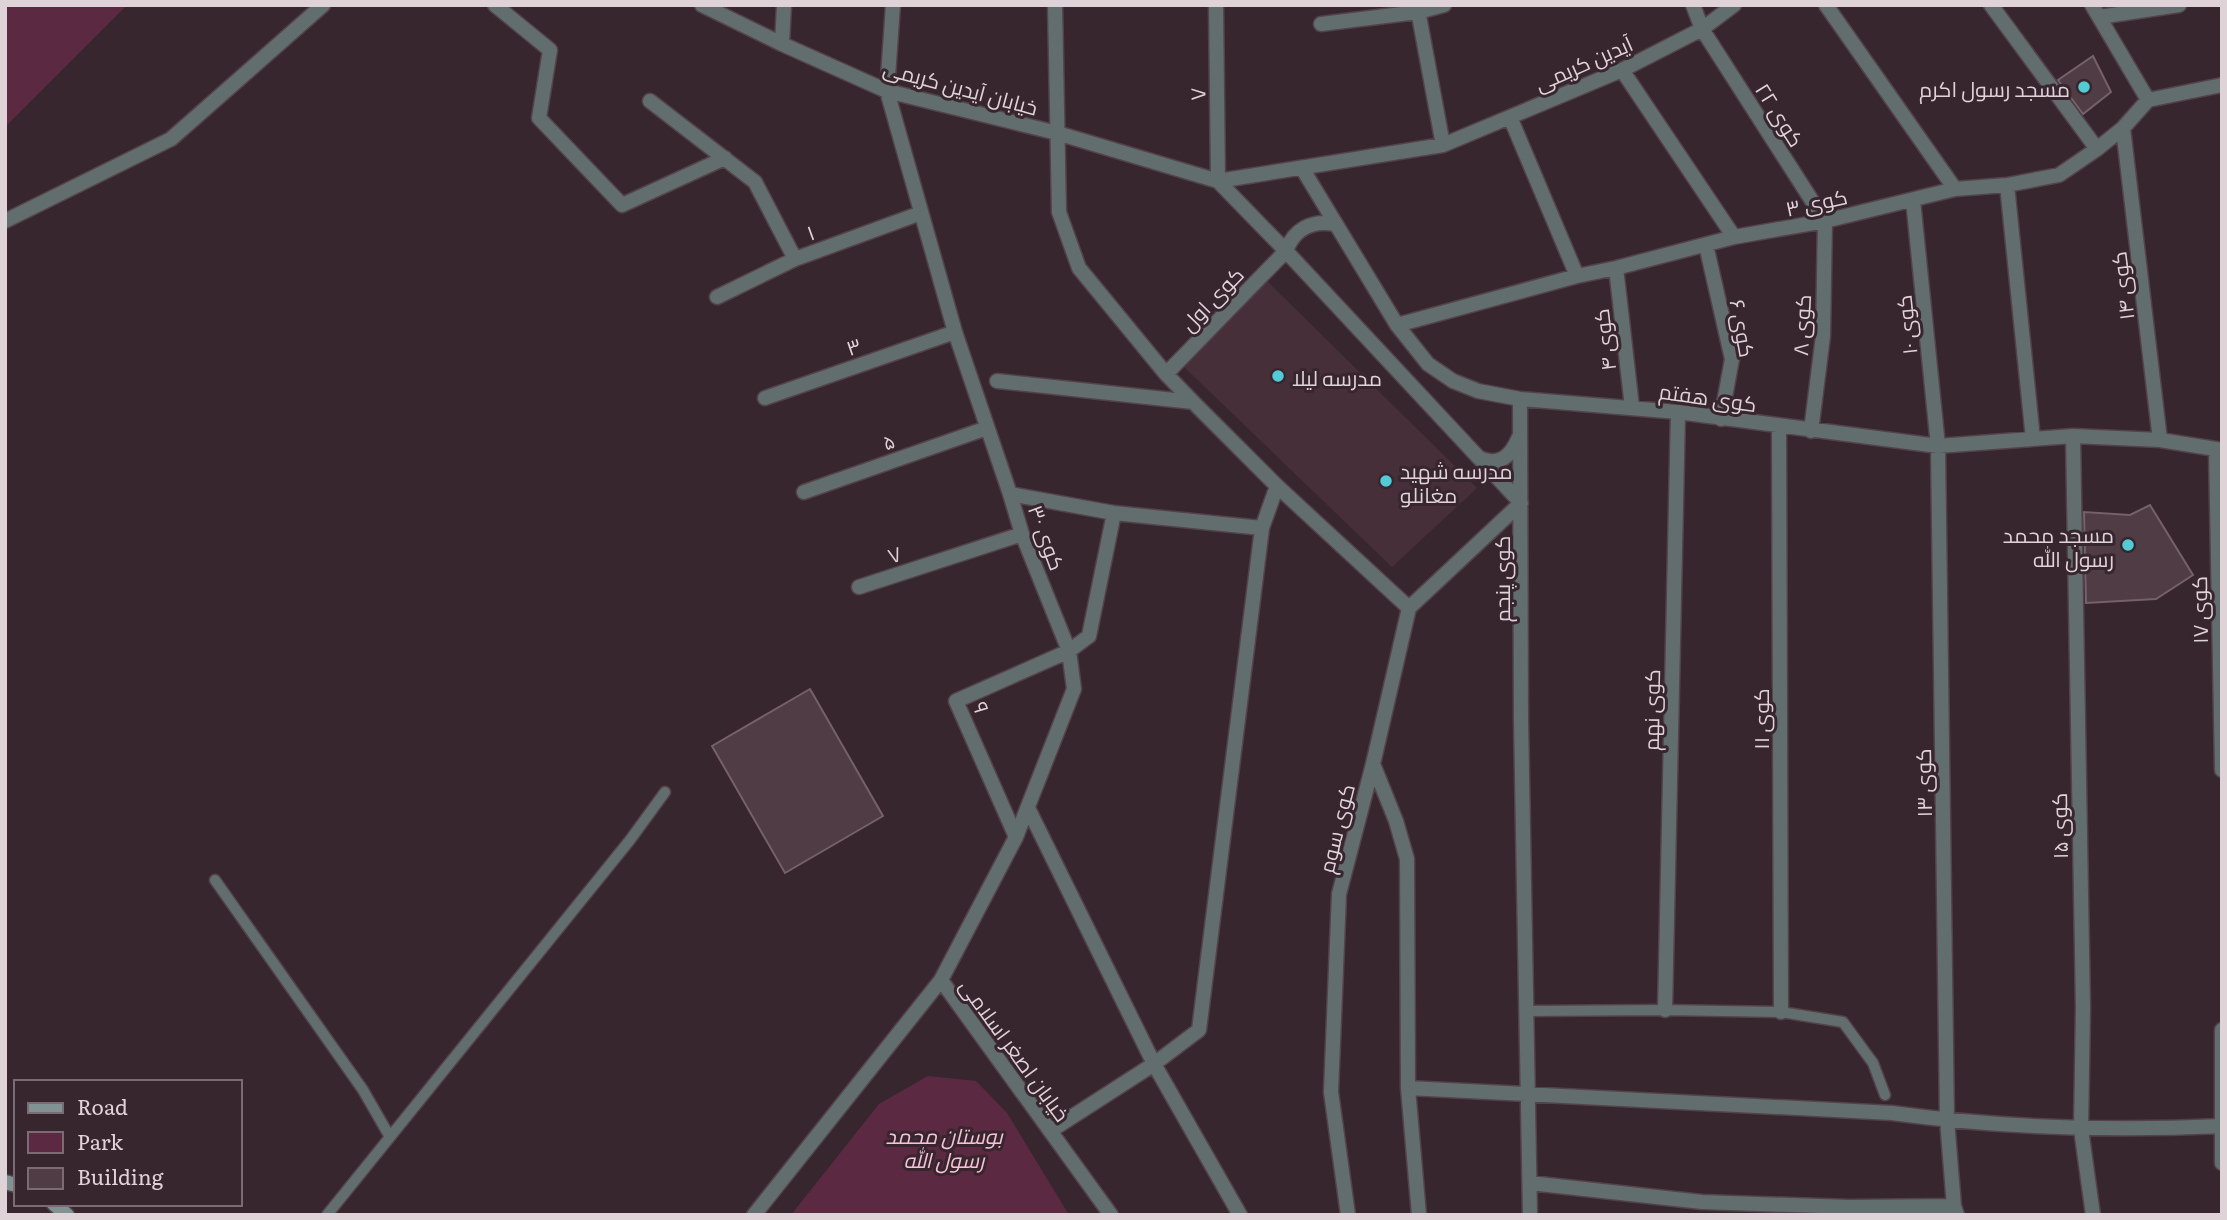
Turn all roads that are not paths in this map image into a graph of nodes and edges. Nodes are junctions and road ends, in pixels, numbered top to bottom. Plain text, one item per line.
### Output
1 (323, 5) edge
2 (495, 5) edge
3 (702, 5) edge
4 (784, 5) edge
5 (893, 5) edge
6 (1055, 5) edge
7 (1216, 5) edge
8 (1444, 5) edge
9 (1693, 5) edge
10 (1734, 5) edge
11 (1826, 5) edge
12 (1992, 5) edge
13 (2179, 5) edge
14 (1417, 9) edge
15 (2095, 11) edge
16 (1321, 24) dead end
17 (1702, 29) junction
18 (782, 44) junction
19 (1622, 70) junction
20 (2222, 85) edge
21 (887, 91) junction
22 (2148, 100) junction
23 (650, 101) dead end
24 (1510, 117) junction
25 (2123, 128) junction
26 (1057, 133) junction
27 (1443, 145) junction
28 (2097, 149) junction
29 (724, 158) junction
30 (1302, 168) junction
31 (1218, 181) junction
32 (2007, 185) junction
33 (1955, 189) junction
34 (1913, 200) junction
35 (920, 213) junction
36 (5, 221) edge
37 (1825, 221) junction
38 (1335, 224) junction
39 (1734, 237) junction
40 (1706, 246) junction
41 (1286, 251) junction
42 (795, 259) junction
43 (1616, 268) junction
44 (1577, 276) junction
45 (717, 298) dead end
46 (1397, 325) junction
47 (955, 332) junction
48 (1166, 374) junction
49 (998, 381) dead end
50 (765, 398) dead end
51 (1520, 399) junction
52 (1193, 402) junction
53 (1632, 407) junction
54 (1678, 412) junction
55 (1721, 419) junction
56 (1779, 426) junction
57 (986, 428) junction
58 (1811, 431) junction
59 (2073, 436) junction
60 (1519, 438) junction
61 (2033, 439) junction
62 (2160, 440) junction
63 (1938, 446) junction
64 (2219, 450) edge
65 (1478, 457) junction
66 (1277, 486) junction
67 (804, 492) dead end
68 (1010, 494) junction
69 (1521, 503) junction
70 (1114, 513) junction
71 (1262, 528) junction
72 (1022, 534) junction
73 (859, 587) dead end
74 (1409, 608) junction
75 (1069, 651) junction
76 (1373, 764) junction
77 (2222, 770) edge
78 (665, 792) dead end
79 (1028, 808) junction
80 (1016, 837) junction
81 (215, 880) dead end
82 (941, 980) junction
83 (1665, 1010) junction
84 (1526, 1011) junction
85 (1781, 1012) junction
86 (2222, 1030) edge
87 (1154, 1064) junction
88 (1408, 1088) junction
89 (1527, 1095) junction
90 (1885, 1095) dead end
91 (1947, 1120) junction
92 (2221, 1126) edge
93 (2081, 1129) junction
94 (1050, 1132) junction
95 (390, 1137) junction
96 (2222, 1163) edge
97 (1530, 1184) junction
98 (1956, 1210) edge
99 (1847, 1211) edge
100 (327, 1215) edge
101 (754, 1215) edge
102 (1111, 1215) edge
103 (1240, 1215) edge
104 (1348, 1215) edge
105 (1419, 1215) edge
106 (1530, 1215) edge
107 (2093, 1215) edge

1 - 36 street
2 - 29 street
3 - 18 street, خیابان آیدین کریمی
4 - 18 street
5 - 21 street, کوی ۳۰
6 - 26 street
7 - 31 street, ۷
8 - 14 street
9 - 17 street, کوی ۲۲
10 - 17 street, آیدین کریمی
11 - 33 street
12 - 28 street
13 - 15 street
14 - 16 street
14 - 27 street
15 - 22 street
17 - 19 street, آیدین کریمی
17 - 37 street, کوی ۲۲
18 - 21 street, خیابان آیدین کریمی
19 - 24 street, آیدین کریمی
19 - 39 street
20 - 22 street
21 - 26 street, خیابان آیدین کریمی
21 - 35 street, کوی ۳۰
22 - 25 street, کوی ۳
23 - 29 street
24 - 27 street, آیدین کریمی
24 - 44 street
25 - 28 street, کوی ۳
25 - 62 street, کوی ۱۴
26 - 31 street, خیابان آیدین کریمی
26 - 48 street
27 - 30 street, آیدین کریمی
28 - 32 street, کوی ۳
29 - 42 street
30 - 31 street, آیدین کریمی
30 - 38 street, کوی هفتم
31 - 41 street
32 - 33 street, کوی ۳
32 - 61 street
33 - 34 street, کوی ۳
34 - 37 street, کوی ۳
34 - 63 street, کوی ۱۰
35 - 42 street, ۱
35 - 47 street, کوی ۳۰
37 - 39 street, کوی ۳
37 - 58 street, کوی ۸
38 - 41 street, کوی اول
38 - 46 street, کوی هفتم
39 - 40 street, کوی ۳
40 - 43 street, کوی ۳
40 - 55 street, کوی ۶
41 - 48 street, کوی اول
41 - 65 street
42 - 45 street, ۱
43 - 44 street, کوی ۳
43 - 53 street, کوی ۴
44 - 46 street, کوی ۳
46 - 51 street, کوی هفتم
47 - 50 street, ۳
47 - 57 street, کوی ۳۰
48 - 52 street
49 - 52 street
51 - 53 street, کوی هفتم
51 - 60 street, کوی پنجم
52 - 66 street
53 - 54 street, کوی هفتم
54 - 55 street, کوی هفتم
54 - 83 street, کوی نهم
55 - 56 street, کوی هفتم
56 - 58 street, کوی هفتم
56 - 85 street, کوی ۱۱
57 - 67 street, ۵
57 - 68 street, کوی ۳۰
58 - 63 street, کوی هفتم
59 - 61 street, کوی هفتم
59 - 62 street, کوی هفتم
59 - 93 street, کوی ۱۵
60 - 65 street
60 - 69 street, کوی پنجم
61 - 63 street, کوی هفتم
62 - 64 street, کوی هفتم
63 - 91 street, کوی ۱۳
64 - 77 street, کوی ۱۷
65 - 69 street
66 - 71 street
66 - 74 street
68 - 70 street
68 - 72 street, کوی ۳۰
69 - 74 street
69 - 84 street, کوی پنجم
70 - 71 street
70 - 75 street
71 - 87 street
72 - 73 street, ۷
72 - 75 street, کوی ۳۰
74 - 76 street, کوی سوم
75 - 79 street, کوی ۳۰
75 - 80 street, ۹
76 - 88 street
76 - 104 street, کوی سوم
78 - 95 lane
79 - 80 street, کوی ۳۰
79 - 87 street
80 - 82 street, کوی ۳۰
81 - 95 lane
82 - 94 street, خیابان اصغر اسلامی
82 - 101 street, خیابان اصغر اسلامی
83 - 84 lane
83 - 85 lane
84 - 89 street, کوی پنجم
85 - 90 lane
86 - 92 street
87 - 94 street
87 - 103 street
88 - 89 street
88 - 105 street
89 - 91 street
89 - 97 street, کوی پنجم
91 - 93 street
91 - 98 street, کوی ۱۳
92 - 93 street
92 - 96 street
93 - 107 street, کوی ۱۵
94 - 102 street, خیابان اصغر اسلامی
95 - 100 lane
97 - 99 street
97 - 106 street, کوی پنجم
98 - 99 street

